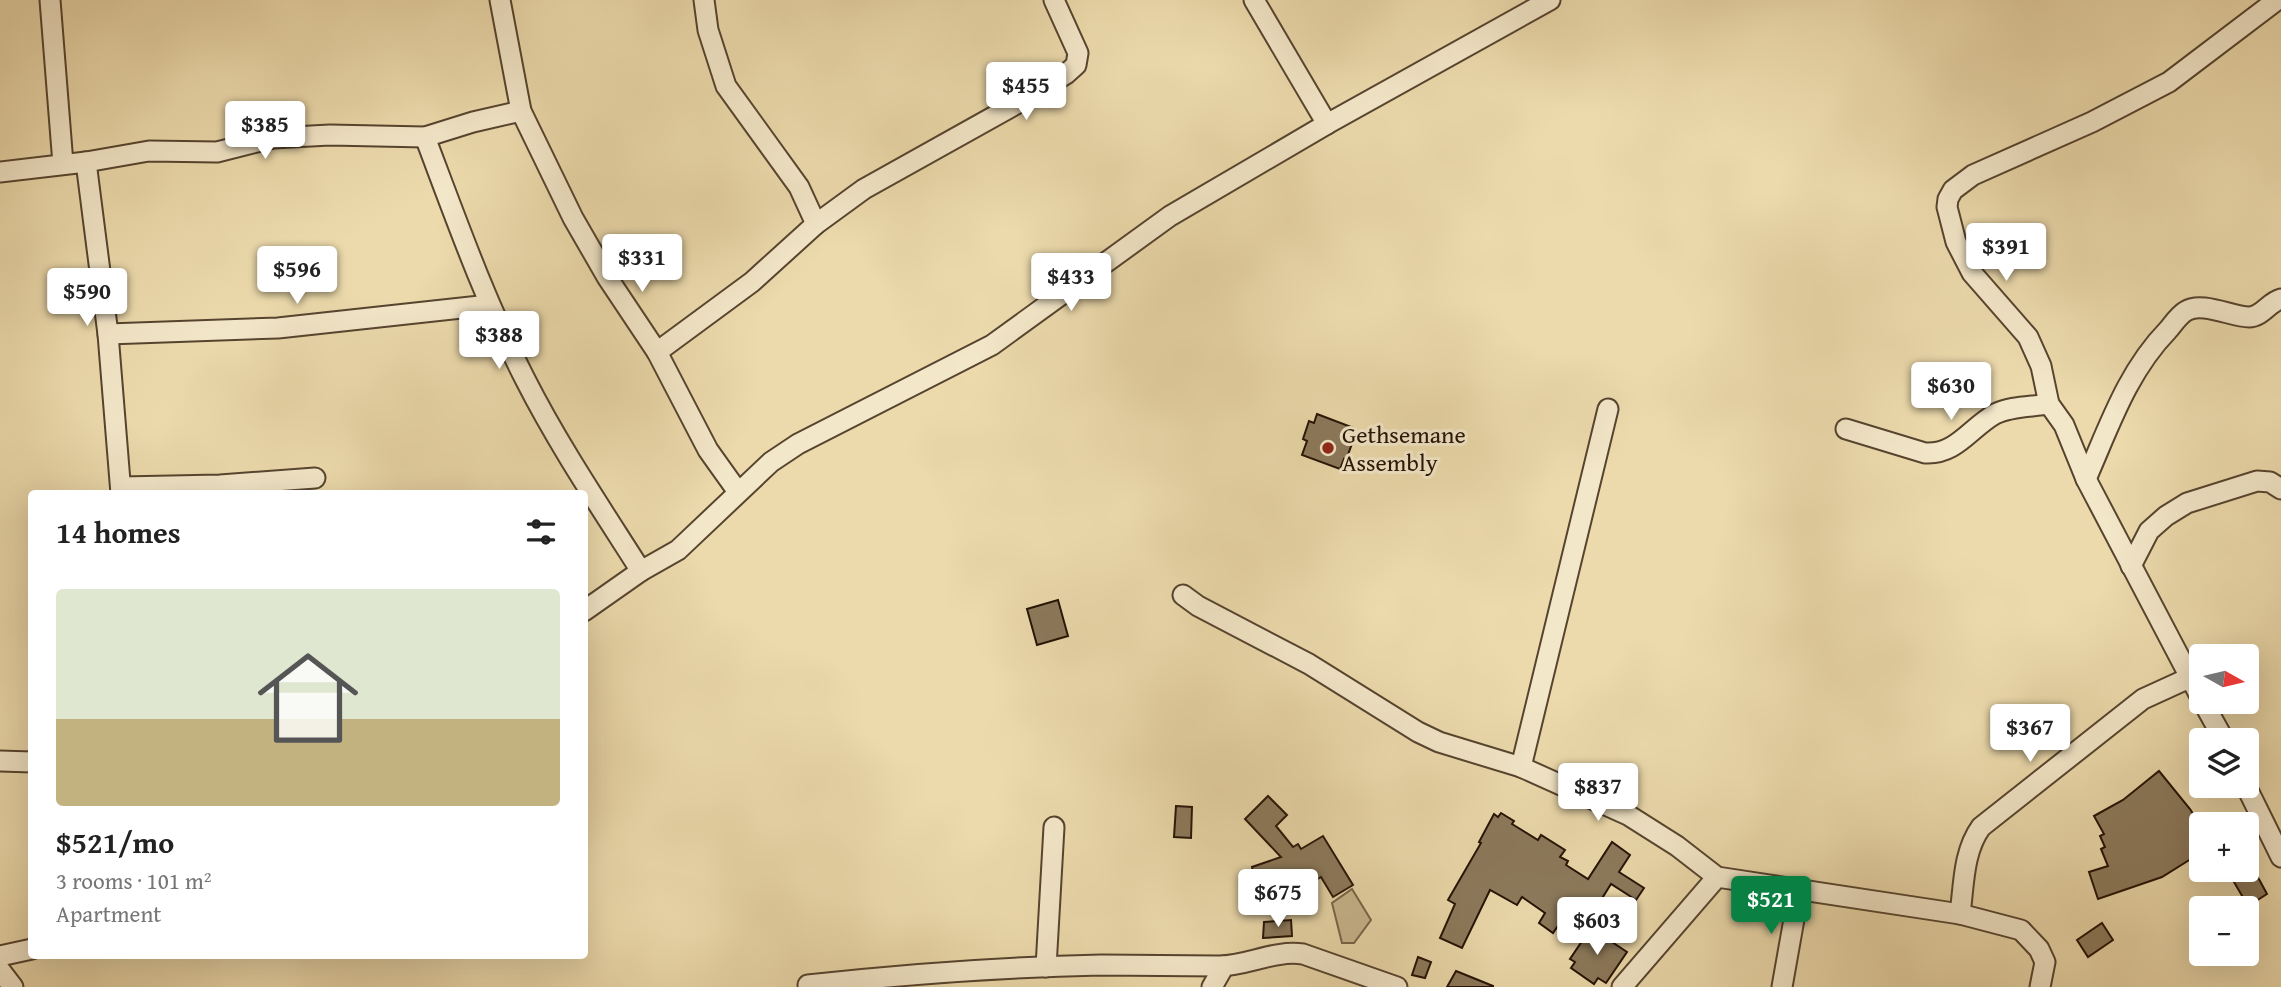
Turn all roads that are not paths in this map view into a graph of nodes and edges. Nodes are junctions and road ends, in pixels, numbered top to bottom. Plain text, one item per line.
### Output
1 (50, 0) edge
2 (500, 0) edge
3 (704, 0) edge
4 (1054, 0) edge
5 (1254, 0) edge
6 (1550, 0) edge
7 (2277, 0) edge
8 (521, 111) junction
9 (1327, 124) junction
10 (425, 137) junction
11 (86, 162) junction
12 (63, 164) junction
13 (0, 172) edge
14 (816, 224) junction
15 (2281, 299) edge
16 (489, 305) junction
17 (108, 334) junction
18 (657, 352) junction
19 (2049, 404) junction
20 (1608, 410) dead end
21 (1846, 429) dead end
22 (315, 478) dead end
23 (2086, 479) junction
24 (222, 489) edge
25 (2281, 489) edge
26 (121, 490) edge
27 (738, 492) junction
28 (2131, 566) junction
29 (641, 571) junction
30 (1183, 595) dead end
31 (588, 608) edge
32 (2189, 678) joint
33 (0, 761) edge
34 (28, 762) edge
35 (1521, 767) junction
36 (2252, 798) edge
37 (1054, 827) dead end
38 (2281, 855) edge
39 (1717, 877) junction
40 (1799, 891) junction
41 (1961, 914) junction
42 (28, 950) edge
43 (0, 956) edge
44 (1224, 966) junction
45 (1046, 967) junction
46 (0, 970) edge
47 (808, 985) dead end
48 (13, 987) edge
49 (1212, 987) edge
50 (1397, 987) edge
51 (1622, 987) edge
52 (1782, 987) edge
53 (2040, 987) edge

1 - 12 street
2 - 8 street
3 - 14 street
4 - 14 street
5 - 9 street
6 - 9 street
7 - 19 street
8 - 10 street
8 - 18 street
9 - 27 street
10 - 11 street
10 - 16 street
11 - 12 street
11 - 17 street
12 - 13 street
14 - 18 street
15 - 23 street
16 - 17 street
16 - 29 street
17 - 26 street
18 - 27 street
19 - 21 street
19 - 23 street
20 - 35 street
22 - 24 street
23 - 28 street
24 - 26 street
25 - 28 street
27 - 29 street
28 - 32 street
29 - 31 street
30 - 35 street
32 - 41 street
33 - 34 street
35 - 39 street
36 - 38 street
37 - 45 street
39 - 40 street
39 - 51 street
40 - 41 street
40 - 52 street
41 - 53 street
42 - 43 street
44 - 45 street
44 - 49 street
44 - 50 street
45 - 47 street
46 - 48 street

